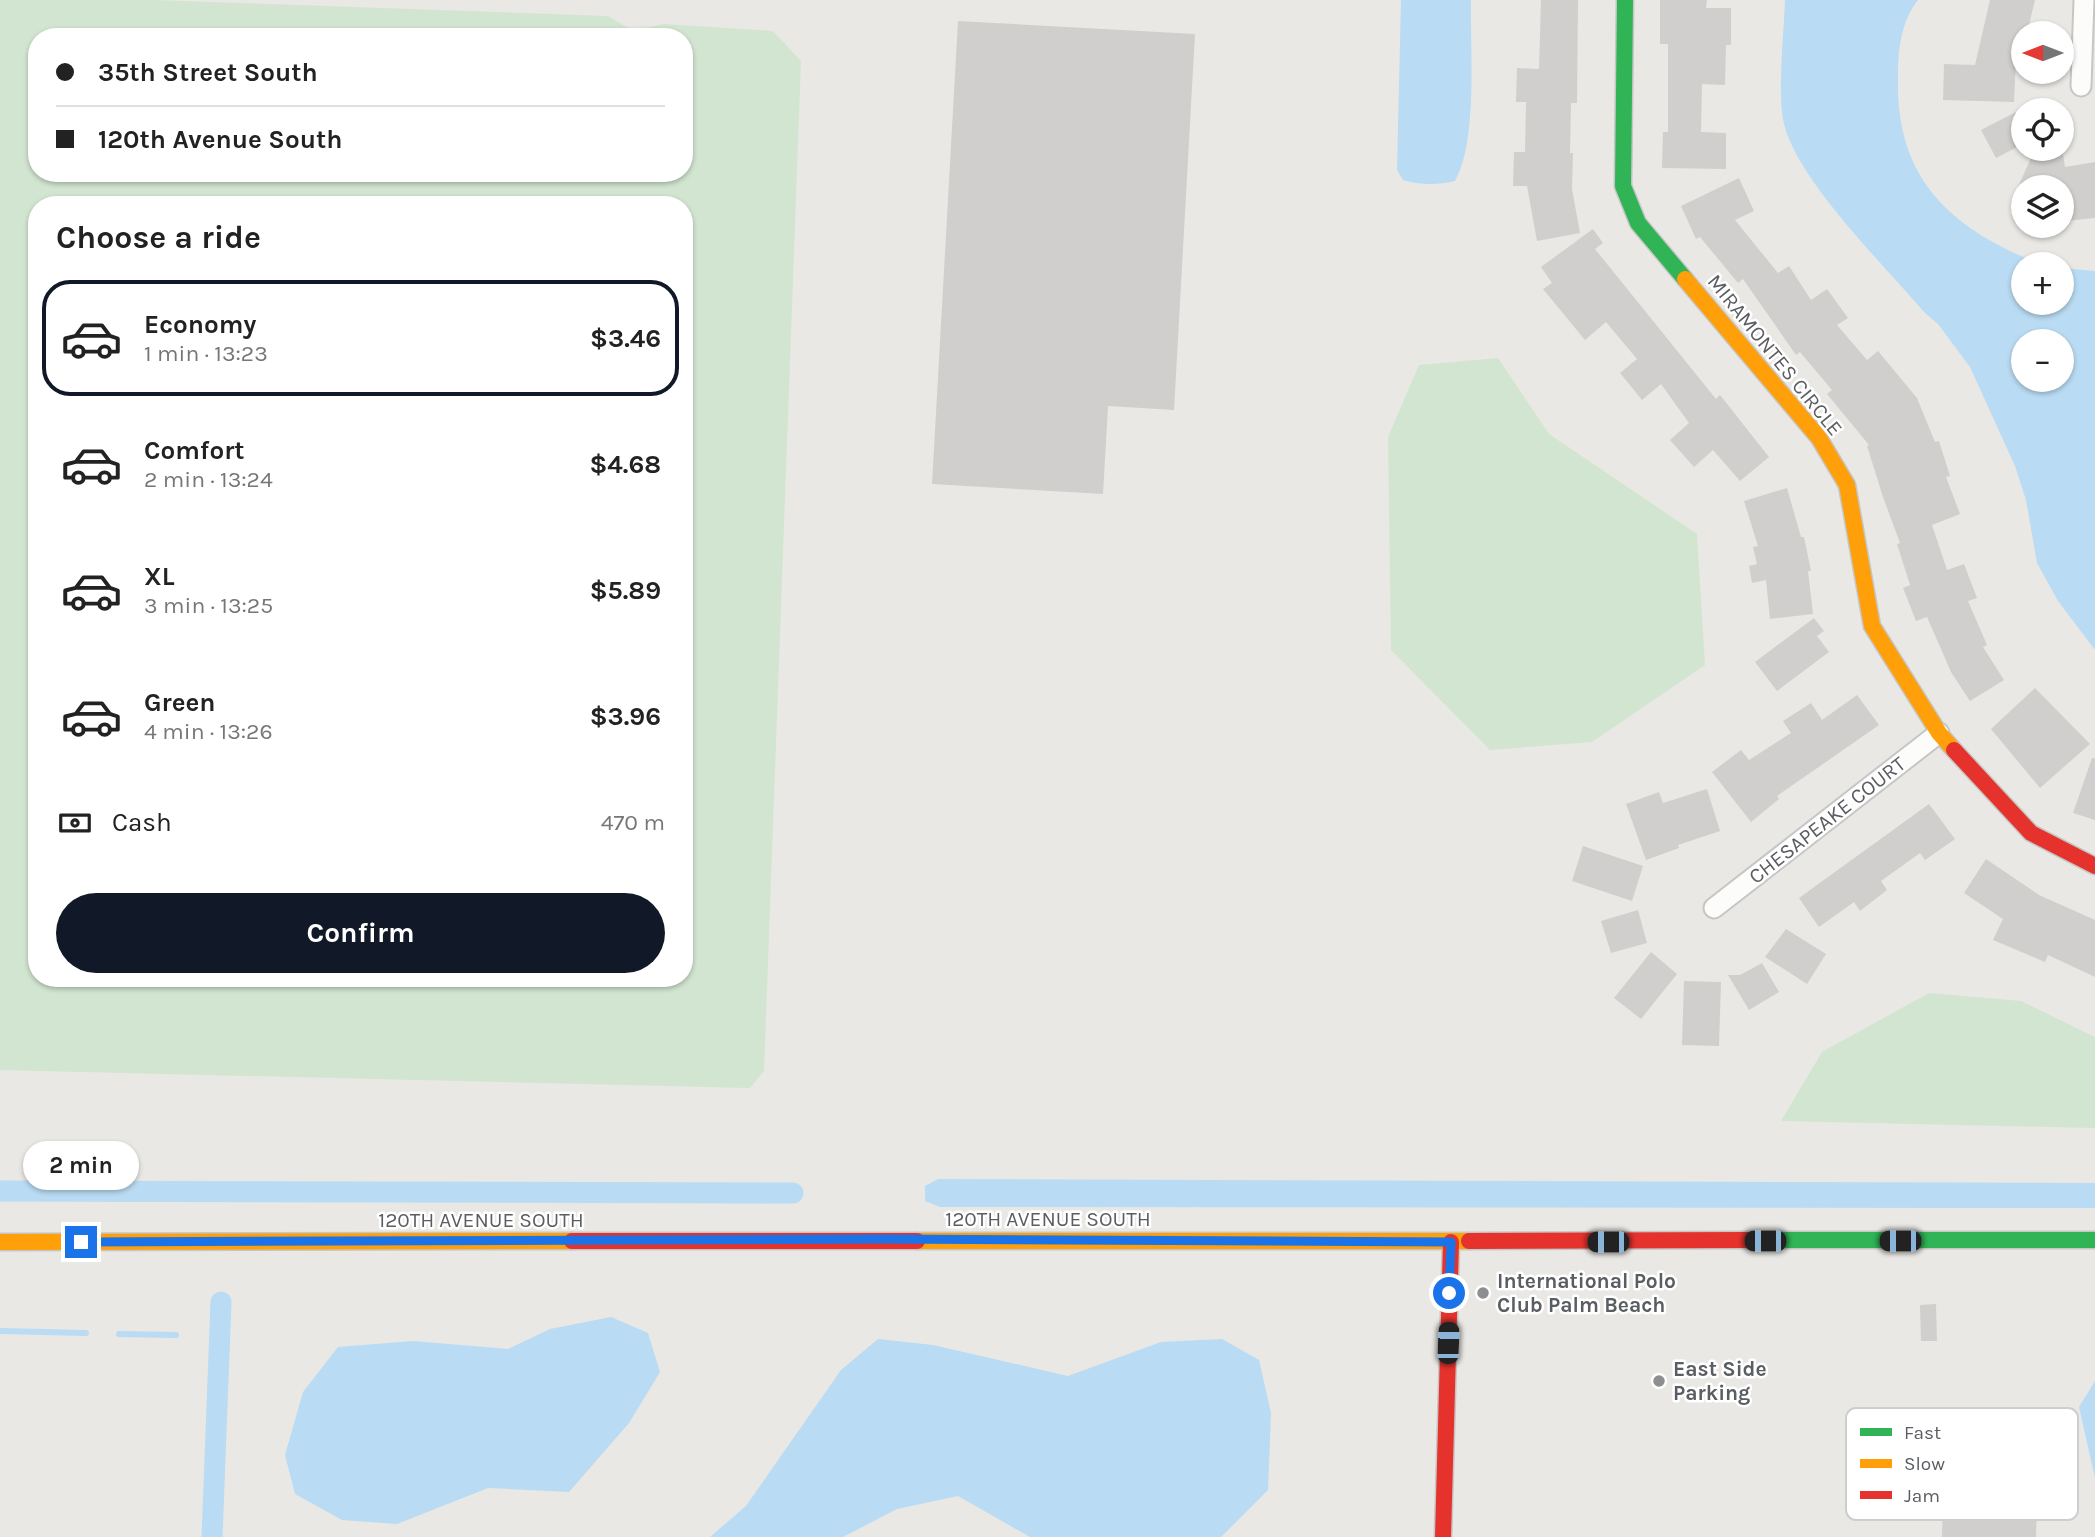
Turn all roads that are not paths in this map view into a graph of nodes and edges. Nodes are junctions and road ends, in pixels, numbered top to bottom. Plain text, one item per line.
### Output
1 (1625, 0) edge
2 (2084, 0) edge
3 (2081, 86) dead end
4 (1939, 733) junction
5 (2095, 866) edge
6 (1714, 908) dead end
7 (2095, 1240) edge
8 (0, 1242) edge
9 (1451, 1242) junction
10 (1443, 1537) edge

1 - 4 street, MIRAMONTES CIRCLE
2 - 3 street
4 - 5 street, MIRAMONTES CIRCLE
4 - 6 street, CHESAPEAKE COURT
7 - 9 street, 120TH AVENUE SOUTH
8 - 9 street, 120TH AVENUE SOUTH
9 - 10 street

